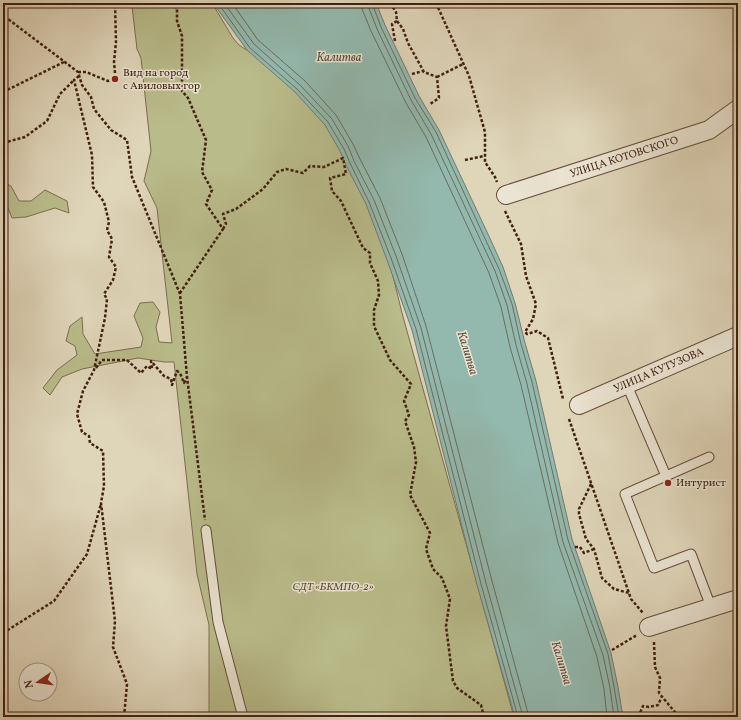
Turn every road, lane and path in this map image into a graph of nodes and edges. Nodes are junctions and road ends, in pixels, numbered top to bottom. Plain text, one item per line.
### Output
1 (115, 3) edge
2 (170, 3) edge
3 (390, 3) edge
4 (436, 3) edge
5 (3, 11) edge
6 (397, 21) junction
7 (394, 41) dead end
8 (64, 62) junction
9 (463, 64) junction
10 (423, 71) junction
11 (79, 74) junction
12 (412, 74) dead end
13 (437, 77) junction
14 (74, 80) junction
15 (3, 92) edge
16 (430, 104) dead end
17 (738, 109) edge
18 (3, 143) edge
19 (484, 156) junction
20 (465, 160) dead end
21 (502, 195) junction
22 (222, 229) junction
23 (180, 294) junction
24 (738, 336) edge
25 (94, 370) junction
26 (187, 377) junction
27 (626, 383) junction
28 (570, 407) junction
29 (709, 458) dead end
30 (666, 476) junction
31 (591, 483) junction
32 (101, 503) junction
33 (206, 530) joint
34 (575, 547) dead end
35 (594, 549) junction
36 (629, 593) junction
37 (708, 599) dead end
38 (738, 599) edge
39 (651, 626) junction
40 (3, 633) edge
41 (612, 650) dead end
42 (662, 696) junction
43 (124, 717) edge
44 (243, 717) edge
45 (484, 717) edge
46 (639, 717) edge
47 (679, 717) edge

1 - 11 path
2 - 22 path
3 - 6 path
4 - 9 path
5 - 8 path
6 - 7 path
6 - 10 path
8 - 11 path
8 - 15 path
9 - 13 path
9 - 19 path
10 - 12 path
10 - 13 path
11 - 14 path
11 - 23 path
13 - 16 path
14 - 18 path
14 - 25 path
17 - 21 street, УЛИЦА КОТОВСКОГО
19 - 20 path
19 - 21 path
21 - 28 path
22 - 23 path
22 - 45 path
23 - 26 path
24 - 27 street, УЛИЦА КУТУЗОВА
25 - 26 path
25 - 32 path
26 - 33 path
27 - 28 street, УЛИЦА КУТУЗОВА
27 - 30 lane
28 - 31 path
29 - 30 lane
30 - 37 lane
31 - 35 path
31 - 36 path
32 - 40 path
32 - 43 path
33 - 44 lane
34 - 35 path
35 - 36 path
36 - 39 path
38 - 39 street
39 - 41 path
39 - 42 path
42 - 46 path
42 - 47 path

